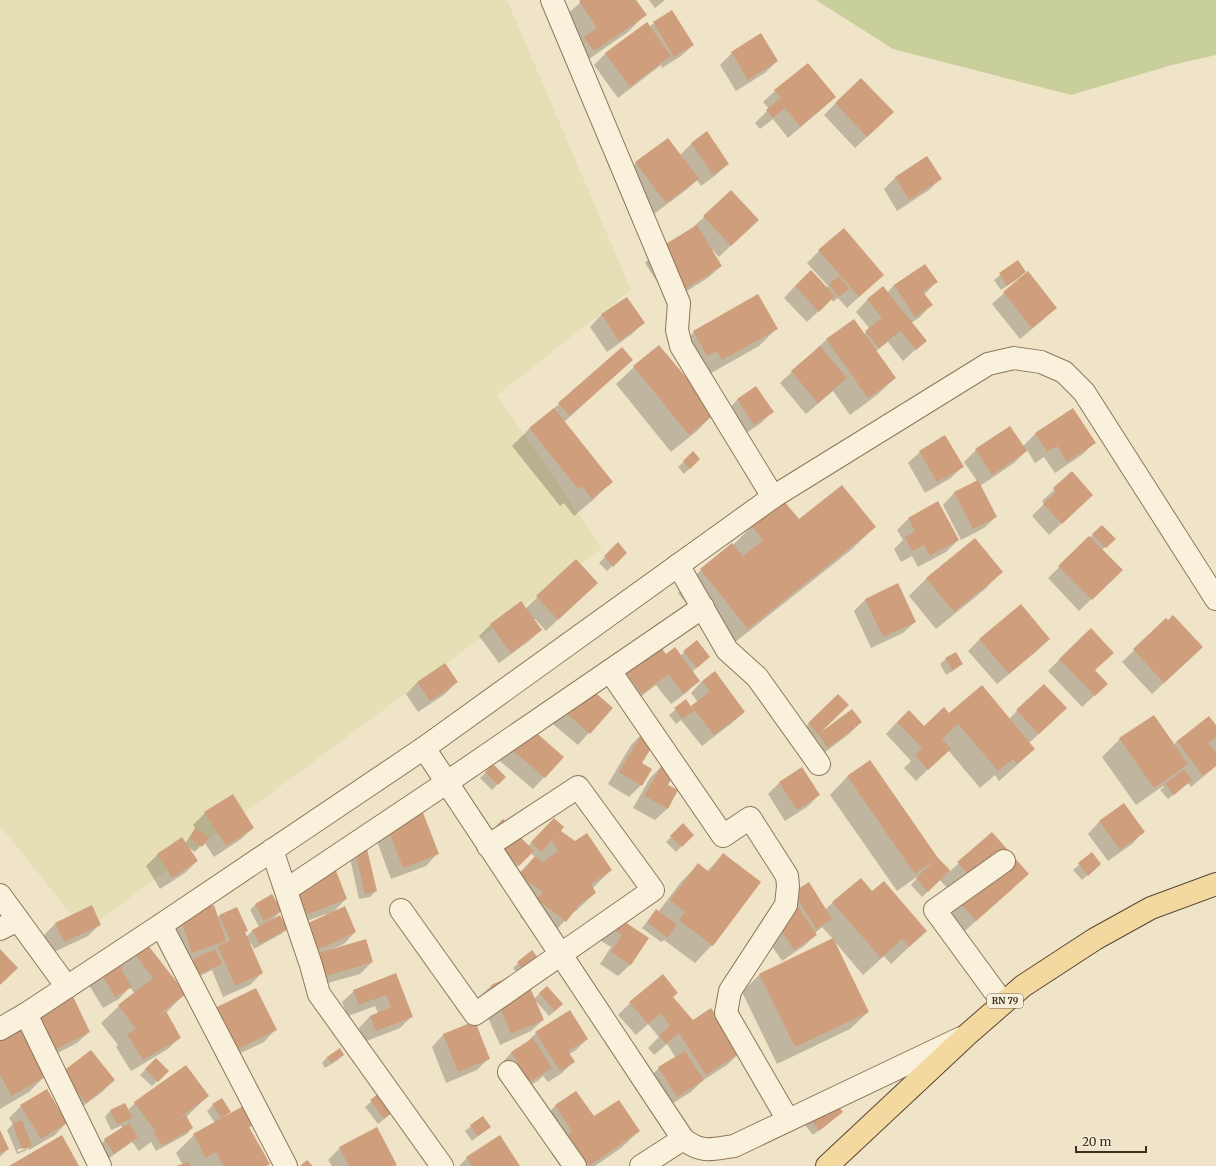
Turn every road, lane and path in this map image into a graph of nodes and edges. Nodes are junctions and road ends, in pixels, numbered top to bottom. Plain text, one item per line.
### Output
1 (552, 0) edge
2 (773, 496) junction
3 (678, 565) junction
4 (1216, 599) edge
5 (703, 607) junction
6 (610, 671) junction
7 (424, 748) junction
8 (819, 764) dead end
9 (446, 783) junction
10 (488, 846) junction
11 (272, 850) junction
12 (1004, 861) dead end
13 (1216, 884) edge
14 (286, 890) junction
15 (0, 895) edge
16 (401, 910) dead end
17 (9, 925) edge
18 (162, 925) junction
19 (561, 955) junction
20 (67, 987) junction
21 (1003, 1003) junction
22 (26, 1014) junction
23 (0, 1029) edge
24 (968, 1034) junction
25 (509, 1072) dead end
26 (788, 1120) junction
27 (683, 1139) junction
28 (100, 1166) edge
29 (286, 1166) edge
30 (442, 1166) edge
31 (575, 1166) edge
32 (641, 1166) edge
33 (827, 1166) edge

1 - 2 street
2 - 3 street
2 - 4 street
3 - 5 street
3 - 7 street
5 - 6 street
5 - 8 street
6 - 9 street
6 - 26 street
7 - 9 street
7 - 11 street
9 - 10 street
9 - 14 street
10 - 19 street
10 - 19 street
11 - 14 street
11 - 18 street
12 - 21 street
13 - 21 main road, RN 79
14 - 30 street
15 - 17 street
16 - 19 street
17 - 20 street
18 - 20 street
18 - 29 street
19 - 27 street
20 - 22 street
21 - 24 main road, RN 79
22 - 23 street
22 - 28 street
24 - 26 street
24 - 33 main road, RN 79
25 - 31 street
26 - 27 street
27 - 32 street

